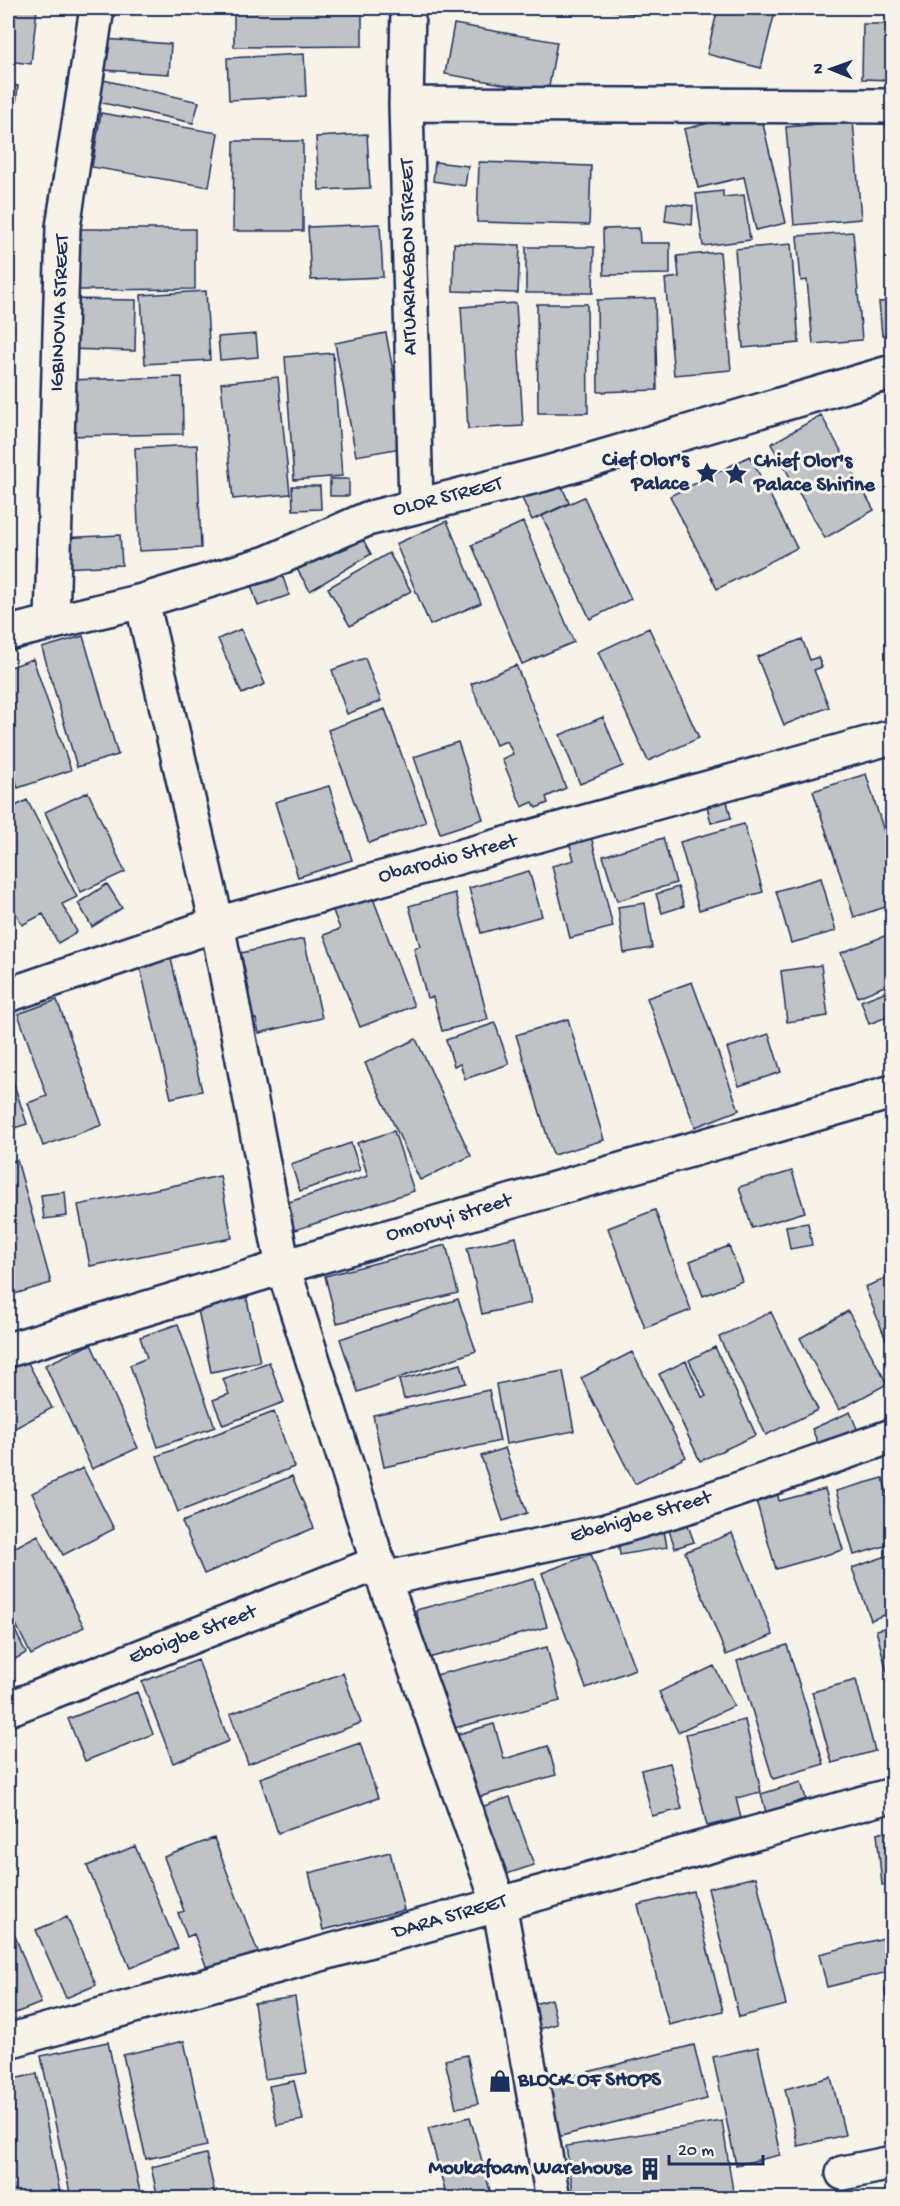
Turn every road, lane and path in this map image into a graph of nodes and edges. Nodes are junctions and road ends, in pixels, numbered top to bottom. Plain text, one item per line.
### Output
1 (97, 8) edge
2 (408, 8) edge
3 (406, 104) junction
4 (892, 106) edge
5 (892, 372) edge
6 (416, 506) junction
7 (142, 601) junction
8 (52, 622) junction
9 (8, 633) edge
10 (892, 737) edge
11 (217, 924) junction
12 (8, 995) edge
13 (892, 1092) edge
14 (283, 1267) junction
15 (8, 1350) edge
16 (892, 1436) edge
17 (381, 1571) junction
18 (8, 1709) edge
19 (892, 1795) edge
20 (500, 1904) junction
21 (8, 2041) edge
22 (892, 2163) edge
23 (843, 2173) dead end
24 (553, 2199) edge

1 - 8 street, IGBINOVIA STREET
2 - 3 street, AITUARIAGBON STREET
3 - 4 street
3 - 6 street, AITUARIAGBON STREET
5 - 6 street, OLOR STREET
6 - 7 street, OLOR STREET
7 - 8 street, OLOR STREET
7 - 11 street
8 - 9 street, OLOR STREET
10 - 11 street, Obarodio Street
11 - 12 street, Obarodio Street
11 - 14 street
13 - 14 street, Omoruyi street
14 - 15 street, Omoruyi street
14 - 17 street
16 - 17 street, Ebehigbe Street
17 - 18 street, Eboigbe Street
17 - 20 street
19 - 20 street, DARA STREET
20 - 21 street, DARA STREET
20 - 24 street
22 - 23 street

